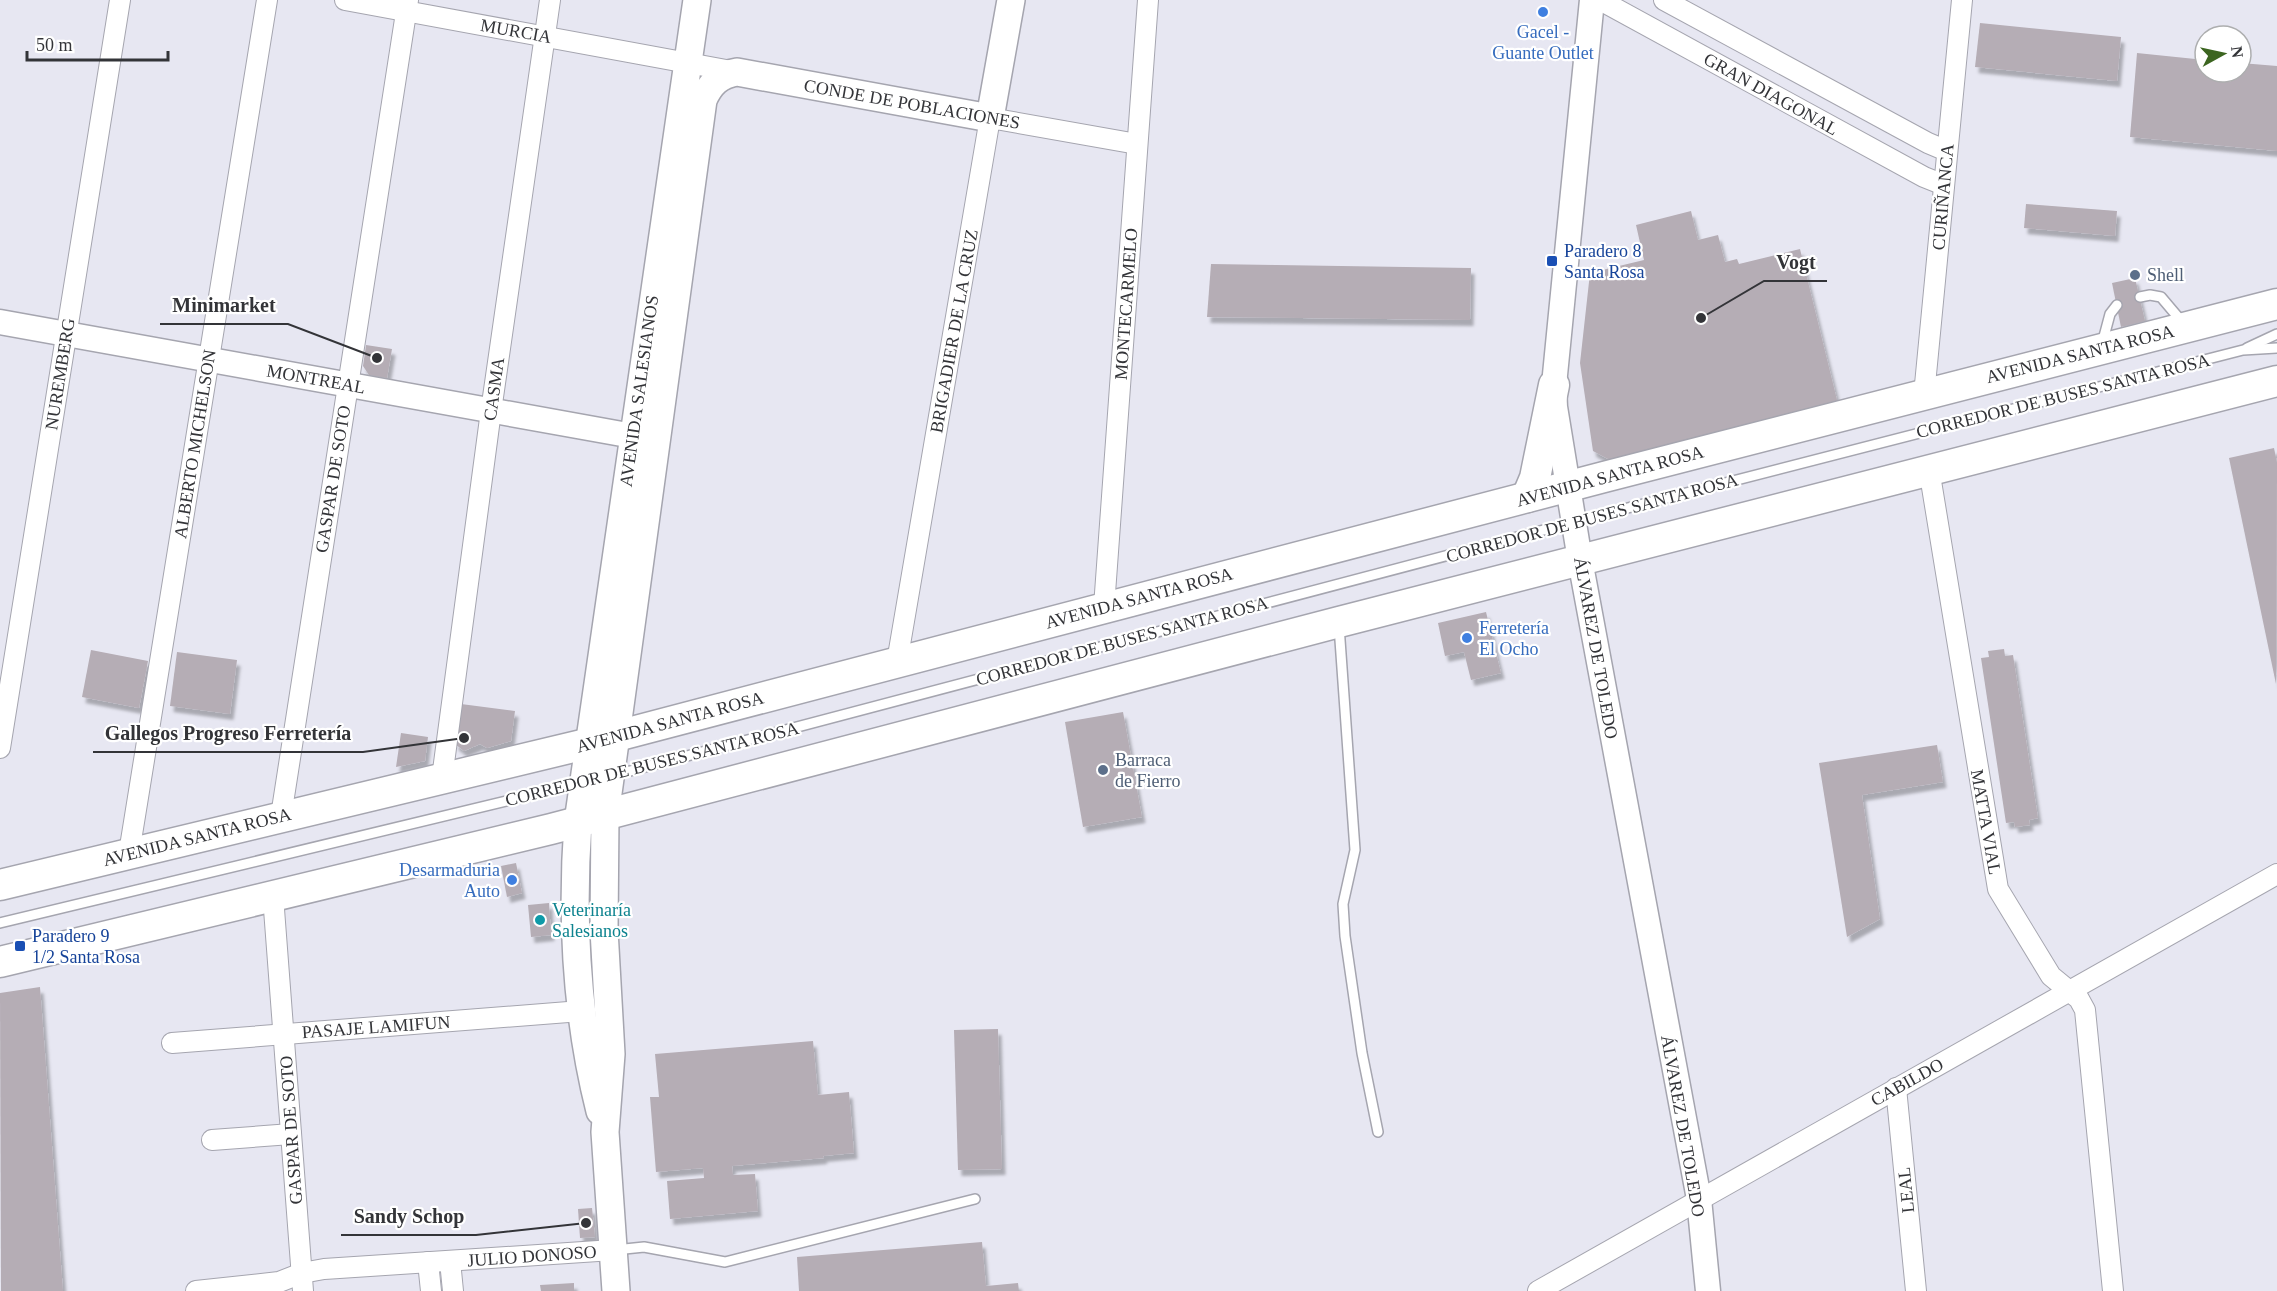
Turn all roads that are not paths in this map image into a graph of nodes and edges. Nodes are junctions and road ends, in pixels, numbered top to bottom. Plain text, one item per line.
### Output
1 (120, 0) edge
2 (267, 0) edge
3 (345, 0) edge
4 (550, 0) edge
5 (697, 0) edge
6 (1011, 0) edge
7 (1148, 0) edge
8 (1592, 0) edge
9 (1600, 0) edge
10 (1664, 0) edge
11 (1962, 0) edge
12 (407, 6) edge
13 (545, 36) junction
14 (687, 62) junction
15 (736, 72) junction
16 (990, 118) junction
17 (1137, 144) junction
18 (1947, 151) junction
19 (1944, 185) junction
20 (2140, 297) dead end
21 (2277, 304) edge
22 (2117, 305) dead end
23 (0, 322) edge
24 (2187, 327) junction
25 (66, 334) junction
26 (2277, 334) edge
27 (2277, 348) edge
28 (2101, 349) junction
29 (2243, 350) junction
30 (209, 360) junction
31 (2277, 381) edge
32 (348, 385) junction
33 (1554, 385) junction
34 (1924, 395) junction
35 (491, 411) junction
36 (633, 436) junction
37 (1929, 469) junction
38 (1568, 486) junction
39 (1527, 497) junction
40 (1574, 522) junction
41 (1580, 560) junction
42 (1104, 607) junction
43 (1339, 622) junction
44 (897, 662) junction
45 (603, 740) junction
46 (0, 748) edge
47 (442, 778) junction
48 (597, 779) junction
49 (281, 816) junction
50 (591, 819) junction
51 (129, 853) junction
52 (2277, 874) edge
53 (0, 885) edge
54 (273, 896) junction
55 (0, 924) edge
56 (0, 962) edge
57 (2069, 992) junction
58 (581, 1011) junction
59 (283, 1034) junction
60 (172, 1043) dead end
61 (1896, 1088) junction
62 (1378, 1131) dead end
63 (605, 1132) junction
64 (291, 1134) junction
65 (212, 1140) dead end
66 (975, 1199) dead end
67 (1699, 1199) junction
68 (613, 1250) junction
69 (450, 1261) junction
70 (428, 1262) junction
71 (302, 1282) edge
72 (196, 1291) edge
73 (431, 1291) edge
74 (453, 1291) edge
75 (616, 1291) edge
76 (1538, 1291) edge
77 (1708, 1291) edge
78 (1916, 1291) edge
79 (2113, 1291) edge

1 - 25 street, NUREMBERG
2 - 30 street, ALBERTO MICHELSON
3 - 12 street, MURCIA
4 - 13 street, CASMA
5 - 14 main road, AVENIDA SALESIANOS
6 - 16 main road, BRIGADIER DE LA CRUZ
7 - 17 street, MONTECARMELO
8 - 33 street, ÁLVAREZ DE TOLEDO
9 - 19 street, GRAN DIAGONAL
10 - 18 street, GRAN DIAGONAL
11 - 18 street, CURIÑANCA
12 - 13 street, MURCIA
12 - 32 street, GASPAR DE SOTO
13 - 14 street, MURCIA
13 - 35 street, CASMA
14 - 15 street, CONDE DE POBLACIONES
14 - 36 main road, AVENIDA SALESIANOS
15 - 16 main road, CONDE DE POBLACIONES
15 - 45 main road, AVENIDA SALESIANOS
16 - 17 street, CONDE DE POBLACIONES
16 - 44 street, BRIGADIER DE LA CRUZ
17 - 42 street, MONTECARMELO
18 - 19 street, CURIÑANCA
19 - 34 street, CURIÑANCA
20 - 24 lane
21 - 24 main road, AVENIDA SANTA ROSA
22 - 28 lane
23 - 25 street, MONTREAL
24 - 28 main road, AVENIDA SANTA ROSA
25 - 30 street, MONTREAL
25 - 46 street, NUREMBERG
26 - 29 lane, CORREDOR DE BUSES SANTA ROSA
27 - 29 lane, CORREDOR DE BUSES SANTA ROSA
28 - 34 main road, AVENIDA SANTA ROSA
29 - 40 lane, CORREDOR DE BUSES SANTA ROSA
30 - 32 street, MONTREAL
30 - 51 street, ALBERTO MICHELSON
31 - 37 main road
32 - 35 street, MONTREAL
32 - 49 street, GASPAR DE SOTO
33 - 38 street, ÁLVAREZ DE TOLEDO
33 - 39 main road
34 - 38 main road, AVENIDA SANTA ROSA
35 - 36 street, MONTREAL
35 - 47 street, CASMA
36 - 45 main road, AVENIDA SALESIANOS
37 - 41 main road
37 - 57 street, MATTA VIAL
38 - 39 main road, AVENIDA SANTA ROSA
38 - 40 street, ÁLVAREZ DE TOLEDO
39 - 42 main road, AVENIDA SANTA ROSA
40 - 41 street, ÁLVAREZ DE TOLEDO
40 - 48 lane, CORREDOR DE BUSES SANTA ROSA
41 - 43 main road
41 - 67 street, ÁLVAREZ DE TOLEDO
42 - 44 main road, AVENIDA SANTA ROSA
43 - 50 main road
43 - 62 lane
44 - 45 main road, AVENIDA SANTA ROSA
45 - 47 main road, AVENIDA SANTA ROSA
45 - 48 main road, AVENIDA SALESIANOS
47 - 49 main road, AVENIDA SANTA ROSA
48 - 50 main road, AVENIDA SALESIANOS
48 - 55 lane, CORREDOR DE BUSES SANTA ROSA
49 - 51 main road, AVENIDA SANTA ROSA
50 - 54 main road
50 - 58 main road
50 - 63 main road
51 - 53 main road, AVENIDA SANTA ROSA
52 - 57 street, CABILDO
54 - 56 main road
54 - 59 street, GASPAR DE SOTO
57 - 61 street, CABILDO
57 - 79 street, MATTA VIAL
58 - 59 street, PASAJE LAMIFUN
58 - 63 main road
59 - 60 street, PASAJE LAMIFUN
59 - 64 street, GASPAR DE SOTO
61 - 67 street, CABILDO
61 - 78 street, LEAL
63 - 68 main road
64 - 65 street
64 - 71 street, GASPAR DE SOTO
66 - 68 lane
67 - 76 street, CABILDO
67 - 77 street, ÁLVAREZ DE TOLEDO
68 - 69 street, JULIO DONOSO
68 - 75 main road
69 - 70 street, JULIO DONOSO
69 - 74 street, JULIO DONOSO
70 - 71 street, JULIO DONOSO
70 - 73 street
71 - 72 street, JULIO DONOSO

